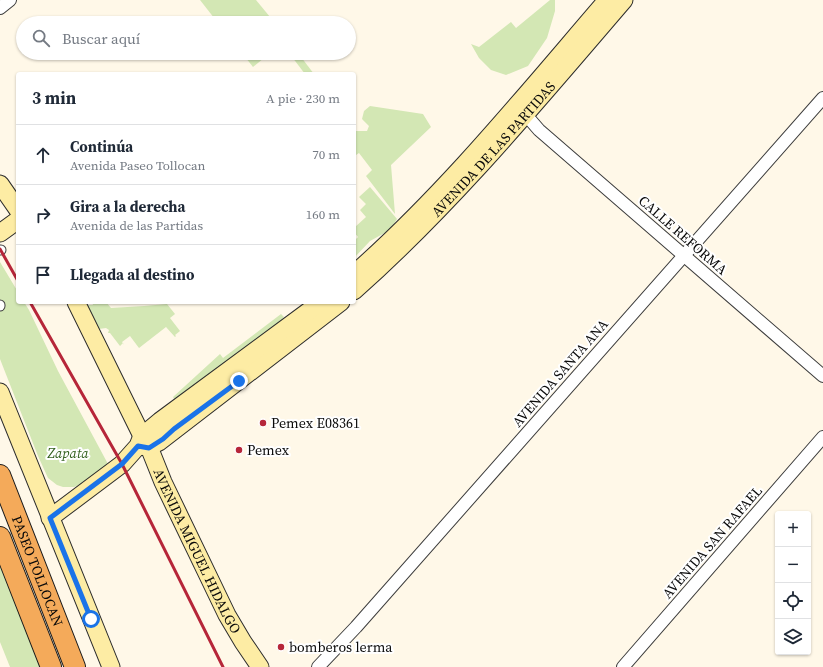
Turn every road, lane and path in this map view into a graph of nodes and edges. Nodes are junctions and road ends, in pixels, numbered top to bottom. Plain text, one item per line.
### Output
1 (10, 0) edge
2 (607, 0) edge
3 (624, 0) edge
4 (0, 8) edge
5 (823, 98) edge
6 (526, 115) junction
7 (0, 184) edge
8 (16, 207) edge
9 (16, 221) edge
10 (0, 233) edge
11 (683, 255) junction
12 (356, 272) edge
13 (356, 289) edge
14 (77, 304) edge
15 (318, 304) edge
16 (339, 304) edge
17 (823, 376) edge
18 (0, 392) edge
19 (823, 437) edge
20 (143, 443) junction
21 (0, 475) edge
22 (50, 518) junction
23 (0, 537) edge
24 (51, 667) edge
25 (75, 667) edge
26 (111, 667) edge
27 (260, 667) edge
28 (318, 667) edge
29 (623, 667) edge

1 - 4 street
2 - 12 main road, AVENIDA DE LAS PARTIDAS
3 - 6 main road, AVENIDA DE LAS PARTIDAS
5 - 11 street, AVENIDA SANTA ANA
6 - 11 street, CALLE REFORMA
6 - 13 main road, AVENIDA DE LAS PARTIDAS
7 - 8 main road
9 - 10 main road
11 - 17 street, CALLE REFORMA
11 - 28 street, AVENIDA SANTA ANA
14 - 20 main road, AVENIDA MIGUEL HIDALGO
15 - 20 main road
16 - 20 main road
18 - 22 main road
19 - 29 street, AVENIDA SAN RAFAEL
20 - 22 main road
20 - 27 main road, AVENIDA MIGUEL HIDALGO
21 - 25 highway, PASEO TOLLOCAN
22 - 26 main road
23 - 24 highway, PASEO TOLLOCAN

